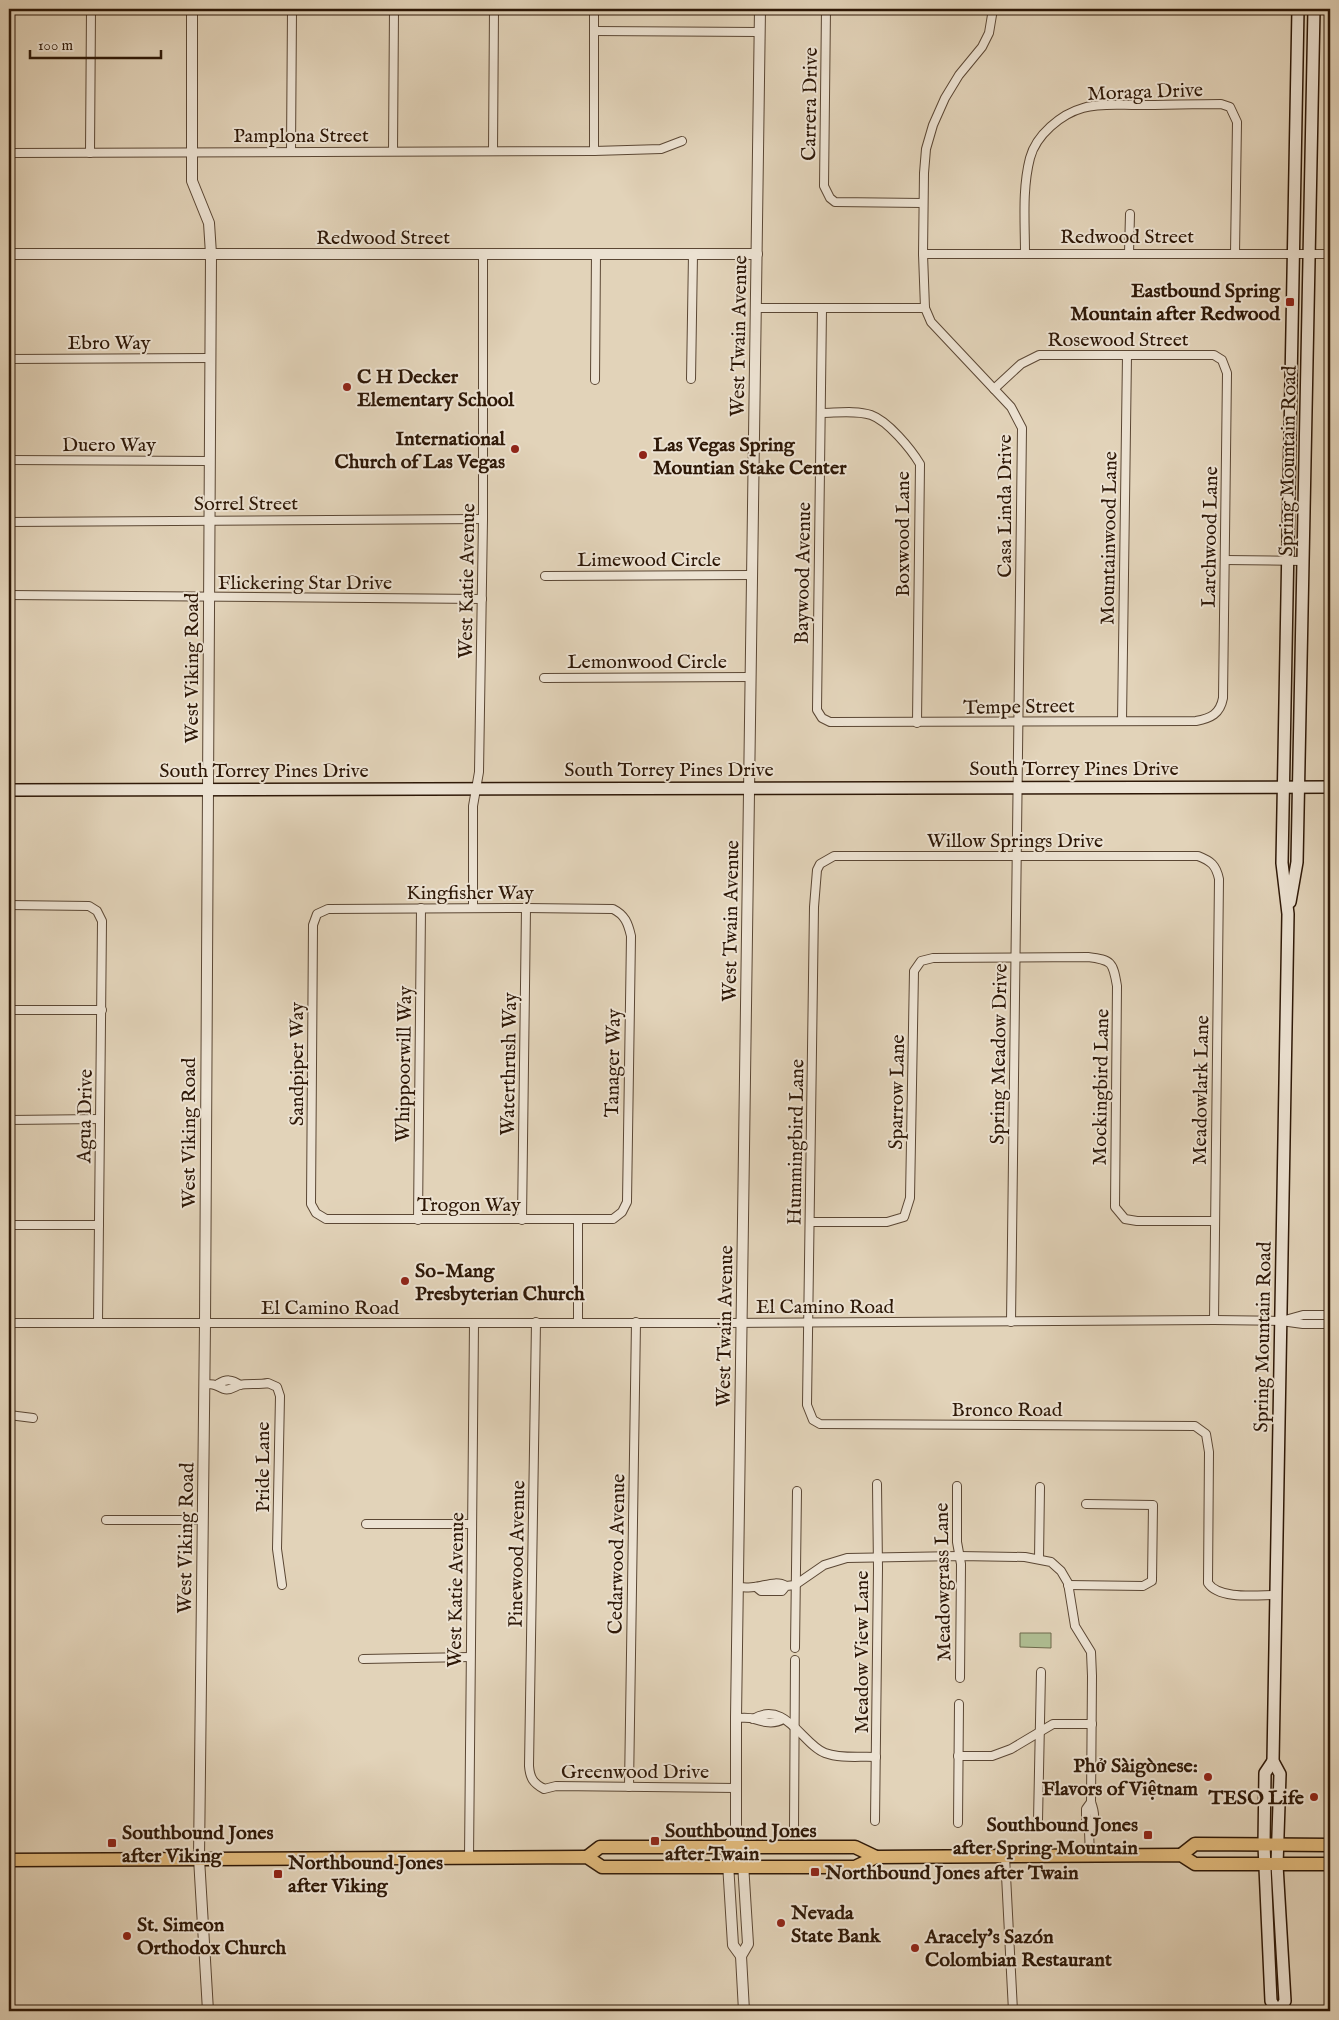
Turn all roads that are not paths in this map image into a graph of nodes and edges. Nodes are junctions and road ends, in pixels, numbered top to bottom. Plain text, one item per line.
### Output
1 (91, 9) edge
2 (192, 9) edge
3 (292, 9) edge
4 (394, 9) edge
5 (494, 9) edge
6 (594, 9) edge
7 (760, 9) edge
8 (826, 9) edge
9 (993, 9) edge
10 (1298, 9) edge
11 (1314, 9) edge
12 (594, 31) junction
13 (760, 32) junction
14 (1298, 32) junction
15 (1313, 92) junction
16 (682, 141) dead end
17 (493, 150) junction
18 (191, 151) junction
19 (291, 151) junction
20 (393, 151) junction
21 (594, 151) junction
22 (9, 153) edge
23 (90, 153) junction
24 (923, 204) junction
25 (1130, 214) dead end
26 (1129, 253) junction
27 (1235, 253) junction
28 (1294, 253) junction
29 (1310, 253) junction
30 (9, 254) edge
31 (211, 254) junction
32 (483, 254) junction
33 (596, 254) junction
34 (693, 254) junction
35 (756, 254) junction
36 (923, 254) junction
37 (1025, 254) junction
38 (1330, 254) edge
39 (756, 308) junction
40 (822, 308) junction
41 (925, 308) junction
42 (1127, 355) junction
43 (210, 358) junction
44 (9, 359) edge
45 (1222, 360) joint
46 (691, 379) dead end
47 (596, 380) dead end
48 (994, 389) junction
49 (821, 413) junction
50 (9, 460) edge
51 (210, 461) junction
52 (483, 518) junction
53 (209, 519) junction
54 (9, 522) edge
55 (1225, 560) junction
56 (1288, 560) junction
57 (1303, 561) junction
58 (752, 575) junction
59 (545, 576) dead end
60 (9, 595) edge
61 (209, 598) junction
62 (482, 599) junction
63 (751, 677) junction
64 (544, 678) dead end
65 (1216, 714) joint
66 (822, 718) joint
67 (1122, 721) junction
68 (1020, 722) junction
69 (917, 723) junction
70 (1017, 787) junction
71 (1284, 787) junction
72 (1299, 787) junction
73 (1330, 787) edge
74 (476, 788) junction
75 (750, 788) junction
76 (208, 789) junction
77 (9, 790) edge
78 (1016, 856) junction
79 (1212, 861) joint
80 (820, 864) joint
81 (9, 905) edge
82 (422, 908) junction
83 (473, 908) junction
84 (526, 908) junction
85 (318, 914) joint
86 (623, 914) joint
87 (1288, 914) junction
88 (1015, 957) junction
89 (9, 1010) edge
90 (102, 1010) junction
91 (100, 1119) junction
92 (9, 1120) edge
93 (622, 1212) joint
94 (316, 1213) joint
95 (578, 1219) junction
96 (418, 1220) junction
97 (522, 1220) junction
98 (1214, 1221) junction
99 (810, 1222) junction
100 (9, 1225) edge
101 (99, 1225) junction
102 (1330, 1315) edge
103 (1214, 1320) junction
104 (1281, 1321) junction
105 (98, 1322) junction
106 (536, 1322) junction
107 (578, 1322) junction
108 (636, 1322) junction
109 (742, 1322) junction
110 (808, 1322) junction
111 (1011, 1322) junction
112 (9, 1323) edge
113 (474, 1323) junction
114 (205, 1324) junction
115 (1330, 1324) edge
116 (204, 1384) junction
117 (9, 1415) edge
118 (32, 1418) dead end
119 (813, 1420) joint
120 (877, 1484) dead end
121 (957, 1486) dead end
122 (1040, 1487) dead end
123 (797, 1492) dead end
124 (1086, 1504) dead end
125 (106, 1520) dead end
126 (203, 1520) junction
127 (366, 1524) dead end
128 (472, 1524) junction
129 (959, 1556) junction
130 (878, 1558) junction
131 (1039, 1559) junction
132 (282, 1585) dead end
133 (796, 1585) junction
134 (1068, 1585) junction
135 (738, 1587) junction
136 (1276, 1594) junction
137 (795, 1648) dead end
138 (470, 1657) junction
139 (363, 1659) dead end
140 (796, 1660) dead end
141 (1041, 1672) dead end
142 (960, 1678) dead end
143 (959, 1704) dead end
144 (736, 1718) junction
145 (1092, 1724) junction
146 (794, 1726) junction
147 (1040, 1732) junction
148 (958, 1756) junction
149 (876, 1757) junction
150 (1273, 1761) junction
151 (535, 1784) joint
152 (629, 1787) junction
153 (736, 1788) junction
154 (875, 1821) dead end
155 (1038, 1821) dead end
156 (958, 1823) dead end
157 (794, 1827) dead end
158 (736, 1834) junction
159 (1264, 1845) junction
160 (1279, 1845) junction
161 (1330, 1845) edge
162 (728, 1847) junction
163 (742, 1847) junction
164 (1181, 1855) junction
165 (1005, 1856) junction
166 (1090, 1856) junction
167 (587, 1857) junction
168 (876, 1857) junction
169 (199, 1858) junction
170 (469, 1858) junction
171 (9, 1860) edge
172 (1330, 1864) edge
173 (1264, 1865) junction
174 (1277, 1865) junction
175 (728, 1867) junction
176 (743, 1867) junction
177 (741, 1956) junction
178 (208, 2011) edge
179 (744, 2011) edge
180 (1014, 2011) edge
181 (1278, 2011) edge

1 - 23 street
2 - 18 street, West Viking Road
3 - 19 street
4 - 20 street
5 - 17 street
6 - 12 street
7 - 13 street, West Twain Avenue
8 - 24 street, Carrera Drive
9 - 24 street, Casa Linda Drive
10 - 14 main road, Spring Mountain Road
11 - 15 main road, Spring Mountain Road
12 - 13 street
12 - 21 street
13 - 35 street, West Twain Avenue
14 - 15 main road
14 - 28 main road, Spring Mountain Road
15 - 29 main road, Spring Mountain Road
16 - 21 street, Pamplona Street
17 - 20 street, Pamplona Street
17 - 21 street, Pamplona Street
18 - 19 street, Pamplona Street
18 - 23 street, Pamplona Street
18 - 31 street, West Viking Road
19 - 20 street, Pamplona Street
22 - 23 street, Pamplona Street
24 - 36 street, Casa Linda Drive
25 - 26 street
26 - 27 street, Redwood Street
26 - 37 street, Redwood Street
27 - 28 street, Redwood Street
27 - 37 street, Moraga Drive
28 - 29 street, Redwood Street
28 - 56 main road, Spring Mountain Road
29 - 38 street, Redwood Street
29 - 57 main road, Spring Mountain Road
30 - 31 street, Redwood Street
31 - 32 street, Redwood Street
31 - 43 street, West Viking Road
32 - 33 street, Redwood Street
32 - 52 street, West Katie Avenue
33 - 34 street, Redwood Street
33 - 47 street
34 - 35 street, Redwood Street
34 - 46 street
35 - 39 street, West Twain Avenue
36 - 37 street, Redwood Street
36 - 41 street, Casa Linda Drive
39 - 40 street
39 - 58 street, West Twain Avenue
40 - 41 street
40 - 49 street, Baywood Avenue
41 - 48 street, Casa Linda Drive
42 - 45 street, Rosewood Street
42 - 48 street, Rosewood Street
42 - 67 street, Mountainwood Lane
43 - 44 street, Ebro Way
43 - 51 street, West Viking Road
45 - 55 street, Larchwood Lane
48 - 68 street, Casa Linda Drive
49 - 66 street, Baywood Avenue
49 - 69 street, Boxwood Lane
50 - 51 street, Duero Way
51 - 53 street, West Viking Road
52 - 53 street, Sorrel Street
52 - 62 street, West Katie Avenue
53 - 54 street, Sorrel Street
53 - 61 street, West Viking Road
55 - 56 street
55 - 65 street, Larchwood Lane
56 - 57 street
56 - 71 main road, Spring Mountain Road
57 - 72 main road, Spring Mountain Road
58 - 59 street, Limewood Circle
58 - 63 street, West Twain Avenue
60 - 61 street, Flickering Star Drive
61 - 62 street, Flickering Star Drive
61 - 76 street, West Viking Road
62 - 74 street, West Katie Avenue
63 - 64 street, Lemonwood Circle
63 - 75 street, West Twain Avenue
65 - 67 street, Tempe Street
66 - 69 street, Tempe Street
67 - 68 street, Tempe Street
68 - 69 street, Tempe Street
68 - 70 street, Casa Linda Drive
70 - 71 main road, South Torrey Pines Drive
70 - 75 main road, South Torrey Pines Drive
70 - 78 street, Spring Meadow Drive
71 - 72 main road, South Torrey Pines Drive
71 - 87 main road, Spring Mountain Road
72 - 73 main road, South Torrey Pines Drive
72 - 87 main road, Spring Mountain Road
74 - 75 main road, South Torrey Pines Drive
74 - 76 main road, South Torrey Pines Drive
74 - 83 street, West Katie Avenue
75 - 109 street, West Twain Avenue
76 - 77 main road, South Torrey Pines Drive
76 - 114 street, West Viking Road
78 - 79 street, Willow Springs Drive
78 - 80 street, Willow Springs Drive
78 - 88 street, Spring Meadow Drive
79 - 98 street, Meadowlark Lane
80 - 99 street, Hummingbird Lane
81 - 90 street, Agua Drive
82 - 83 street, Kingfisher Way
82 - 85 street, Kingfisher Way
82 - 96 street, Whippoorwill Way
83 - 84 street, Kingfisher Way
84 - 86 street, Kingfisher Way
84 - 97 street, Waterthrush Way
85 - 94 street, Sandpiper Way
86 - 93 street, Tanager Way
87 - 104 main road, Spring Mountain Road
88 - 98 street, Mockingbird Lane
88 - 99 street, Sparrow Lane
88 - 111 street, Spring Meadow Drive
89 - 90 street
90 - 91 street, Agua Drive
91 - 92 street
91 - 101 street, Agua Drive
93 - 95 street, Trogon Way
94 - 96 street, Trogon Way
95 - 97 street, Trogon Way
95 - 107 street
96 - 97 street, Trogon Way
98 - 103 street, Meadowlark Lane
99 - 110 street, Hummingbird Lane
100 - 101 street
101 - 105 street, Agua Drive
102 - 104 street, El Camino Road
103 - 104 street, El Camino Road
103 - 111 street, El Camino Road
104 - 115 street, El Camino Road
104 - 136 main road, Spring Mountain Road
105 - 112 street, El Camino Road
105 - 114 street, El Camino Road
106 - 107 street, El Camino Road
106 - 113 street, El Camino Road
106 - 151 street, Pinewood Avenue
107 - 108 street, El Camino Road
108 - 109 street, El Camino Road
108 - 152 street, Cedarwood Avenue
109 - 110 street, El Camino Road
109 - 135 street, West Twain Avenue
110 - 111 street, El Camino Road
110 - 119 street, Hummingbird Lane
113 - 114 street, El Camino Road
113 - 128 street, West Katie Avenue
114 - 116 street, West Viking Road
116 - 126 street, West Viking Road
116 - 132 street, Pride Lane
117 - 118 street
119 - 136 street, Bronco Road
120 - 130 street, Meadow View Lane
121 - 129 street, Meadowgrass Lane
122 - 131 street
123 - 133 street
124 - 134 street
125 - 126 street
126 - 169 street, West Viking Road
127 - 128 street
128 - 138 street, West Katie Avenue
129 - 130 street
129 - 131 street
129 - 142 street, Meadowgrass Lane
130 - 133 street
130 - 149 street, Meadow View Lane
131 - 134 street
133 - 135 street
133 - 137 street
134 - 145 street
135 - 144 street, West Twain Avenue
136 - 150 main road, Spring Mountain Road
138 - 139 street
138 - 170 street, West Katie Avenue
140 - 146 street
141 - 147 street
143 - 148 street
144 - 146 street
144 - 153 street, West Twain Avenue
145 - 147 street
145 - 166 street
146 - 149 street
146 - 157 street
147 - 148 street
147 - 155 street
148 - 156 street
149 - 154 street, Meadow View Lane
150 - 159 main road, Spring Mountain Road
150 - 160 main road, Spring Mountain Road
151 - 152 street, Greenwood Drive
152 - 153 street, Greenwood Drive
153 - 158 street, West Twain Avenue
158 - 162 street
158 - 163 street, West Twain Avenue
159 - 160 main road
159 - 164 main road
159 - 173 main road, Spring Mountain Road
160 - 161 main road
160 - 174 main road, Spring Mountain Road
162 - 163 main road
162 - 167 main road
162 - 175 street, West Twain Avenue
163 - 168 main road
163 - 176 street, West Twain Avenue
164 - 166 main road
164 - 173 main road
165 - 166 main road
165 - 168 main road
165 - 180 street
167 - 170 main road
167 - 175 main road
168 - 176 main road
169 - 170 main road
169 - 171 main road
169 - 178 street, West Viking Road
172 - 174 main road
173 - 174 main road
173 - 181 main road, Spring Mountain Road
174 - 181 main road, Spring Mountain Road
175 - 176 main road
175 - 177 street, West Twain Avenue
176 - 177 street, West Twain Avenue
177 - 179 street, West Twain Avenue

